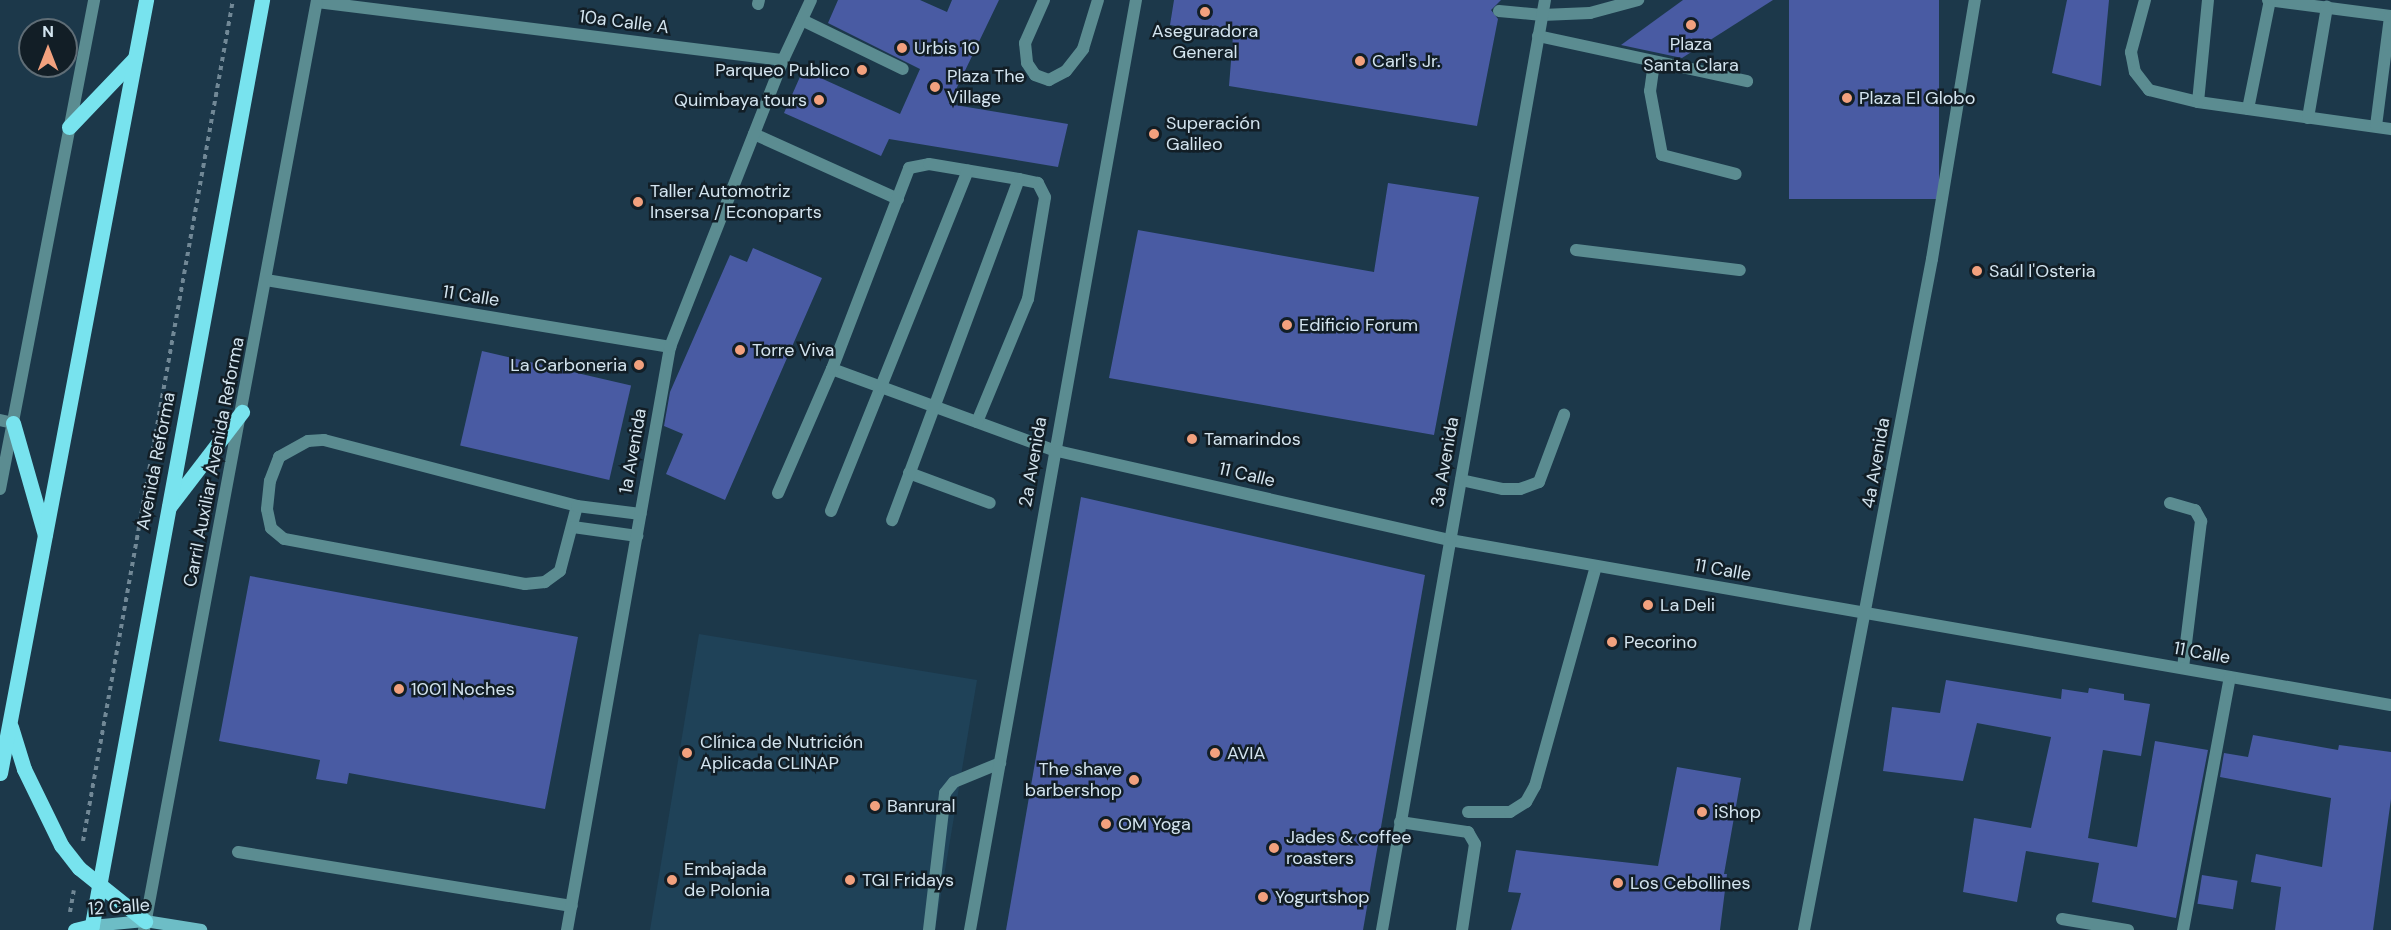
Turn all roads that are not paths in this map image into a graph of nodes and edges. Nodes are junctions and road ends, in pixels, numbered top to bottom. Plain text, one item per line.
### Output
1 (94, 0) edge
2 (146, 0) edge
3 (262, 0) edge
4 (811, 0) edge
5 (1044, 0) edge
6 (1098, 0) edge
7 (1136, 0) edge
8 (1545, 0) edge
9 (1638, 0) edge
10 (1976, 0) edge
11 (2145, 0) edge
12 (2208, 0) edge
13 (2269, 0) edge
14 (317, 1) edge
15 (2327, 7) junction
16 (1499, 11) dead end
17 (1542, 15) junction
18 (2391, 16) edge
19 (802, 20) junction
20 (1538, 36) junction
21 (135, 58) junction
22 (783, 60) junction
23 (1654, 63) junction
24 (903, 69) dead end
25 (1747, 81) dead end
26 (2199, 102) junction
27 (2248, 109) junction
28 (2308, 118) junction
29 (2376, 126) junction
30 (69, 127) junction
31 (2391, 129) edge
32 (754, 135) junction
33 (968, 171) junction
34 (1736, 174) dead end
35 (1019, 179) junction
36 (898, 199) junction
37 (1576, 250) dead end
38 (1740, 270) dead end
39 (266, 280) junction
40 (670, 348) junction
41 (832, 369) junction
42 (882, 387) junction
43 (936, 407) junction
44 (242, 412) junction
45 (1564, 415) dead end
46 (6, 422) edge
47 (977, 422) junction
48 (1053, 450) junction
49 (909, 473) junction
50 (1461, 480) junction
51 (0, 489) edge
52 (778, 493) dead end
53 (990, 503) dead end
54 (2170, 503) dead end
55 (577, 506) junction
56 (167, 510) junction
57 (831, 511) dead end
58 (640, 514) junction
59 (892, 520) dead end
60 (573, 527) junction
61 (637, 536) junction
62 (46, 539) junction
63 (1450, 540) junction
64 (1596, 566) junction
65 (1867, 613) junction
66 (2183, 668) junction
67 (2230, 676) junction
68 (2391, 705) edge
69 (10, 724) junction
70 (1000, 763) junction
71 (0, 773) edge
72 (1468, 812) dead end
73 (1400, 822) junction
74 (238, 852) dead end
75 (98, 884) junction
76 (572, 906) junction
77 (2062, 919) dead end
78 (71, 925) edge
79 (145, 926) edge
80 (92, 928) edge
81 (201, 930) edge
82 (567, 930) edge
83 (929, 930) edge
84 (970, 930) edge
85 (1382, 930) edge
86 (1462, 930) edge
87 (1804, 930) edge
88 (2128, 930) edge
89 (2184, 930) edge

1 - 30 street
2 - 21 main road
3 - 56 main road, Avenida Reforma
4 - 19 street, 1a Avenida
5 - 6 street
7 - 48 street, 2a Avenida
8 - 17 street, 3a Avenida
9 - 17 street
10 - 65 street, 4a Avenida
11 - 26 street
12 - 26 street
13 - 15 street
13 - 27 street
14 - 22 street, 10a Calle A
14 - 39 street, Carril Auxiliar Avenida Reforma
15 - 18 street
15 - 28 street
16 - 17 street
17 - 20 street, 3a Avenida
18 - 29 street
19 - 22 street, 1a Avenida
19 - 24 street
20 - 23 street
20 - 50 street, 3a Avenida
21 - 30 main road
21 - 62 main road
22 - 32 street, 1a Avenida
23 - 25 street
23 - 34 street
26 - 27 street
27 - 28 street
28 - 29 street
29 - 31 street
30 - 46 street
32 - 36 street
32 - 40 street, 1a Avenida
33 - 35 street
33 - 36 street
33 - 42 street
35 - 43 street
35 - 47 street
36 - 41 street
37 - 38 street
39 - 40 street, 11 Calle
39 - 44 street, Carril Auxiliar Avenida Reforma
40 - 58 street, 1a Avenida
41 - 42 street, 11 Calle
41 - 52 street
42 - 43 street, 11 Calle
42 - 57 street
43 - 47 street, 11 Calle
43 - 49 street
44 - 56 main road
44 - 79 street, Carril Auxiliar Avenida Reforma
45 - 50 street
46 - 51 street
46 - 62 main road
47 - 48 street, 11 Calle
48 - 63 street, 11 Calle
48 - 70 street, 2a Avenida
49 - 53 street
49 - 59 street
50 - 63 street, 3a Avenida
54 - 66 street
55 - 58 street
55 - 60 street
55 - 60 street
56 - 75 main road, Avenida Reforma
58 - 61 street, 1a Avenida
60 - 61 street
61 - 76 street, 1a Avenida
62 - 69 main road
63 - 64 street, 11 Calle
63 - 73 street, 3a Avenida
64 - 65 street, 11 Calle
64 - 72 street
65 - 66 street, 11 Calle
65 - 87 street, 4a Avenida
66 - 67 street, 11 Calle
67 - 68 street, 11 Calle
67 - 89 street
69 - 71 main road
69 - 75 main road
70 - 83 street
70 - 84 street, 2a Avenida
73 - 85 street, 3a Avenida
73 - 86 street
74 - 76 street
75 - 79 main road
75 - 80 main road, Avenida Reforma
76 - 82 street, 1a Avenida
77 - 88 street
78 - 80 main road, 12 Calle
79 - 80 main road, 12 Calle
79 - 81 main road, 12 Calle

